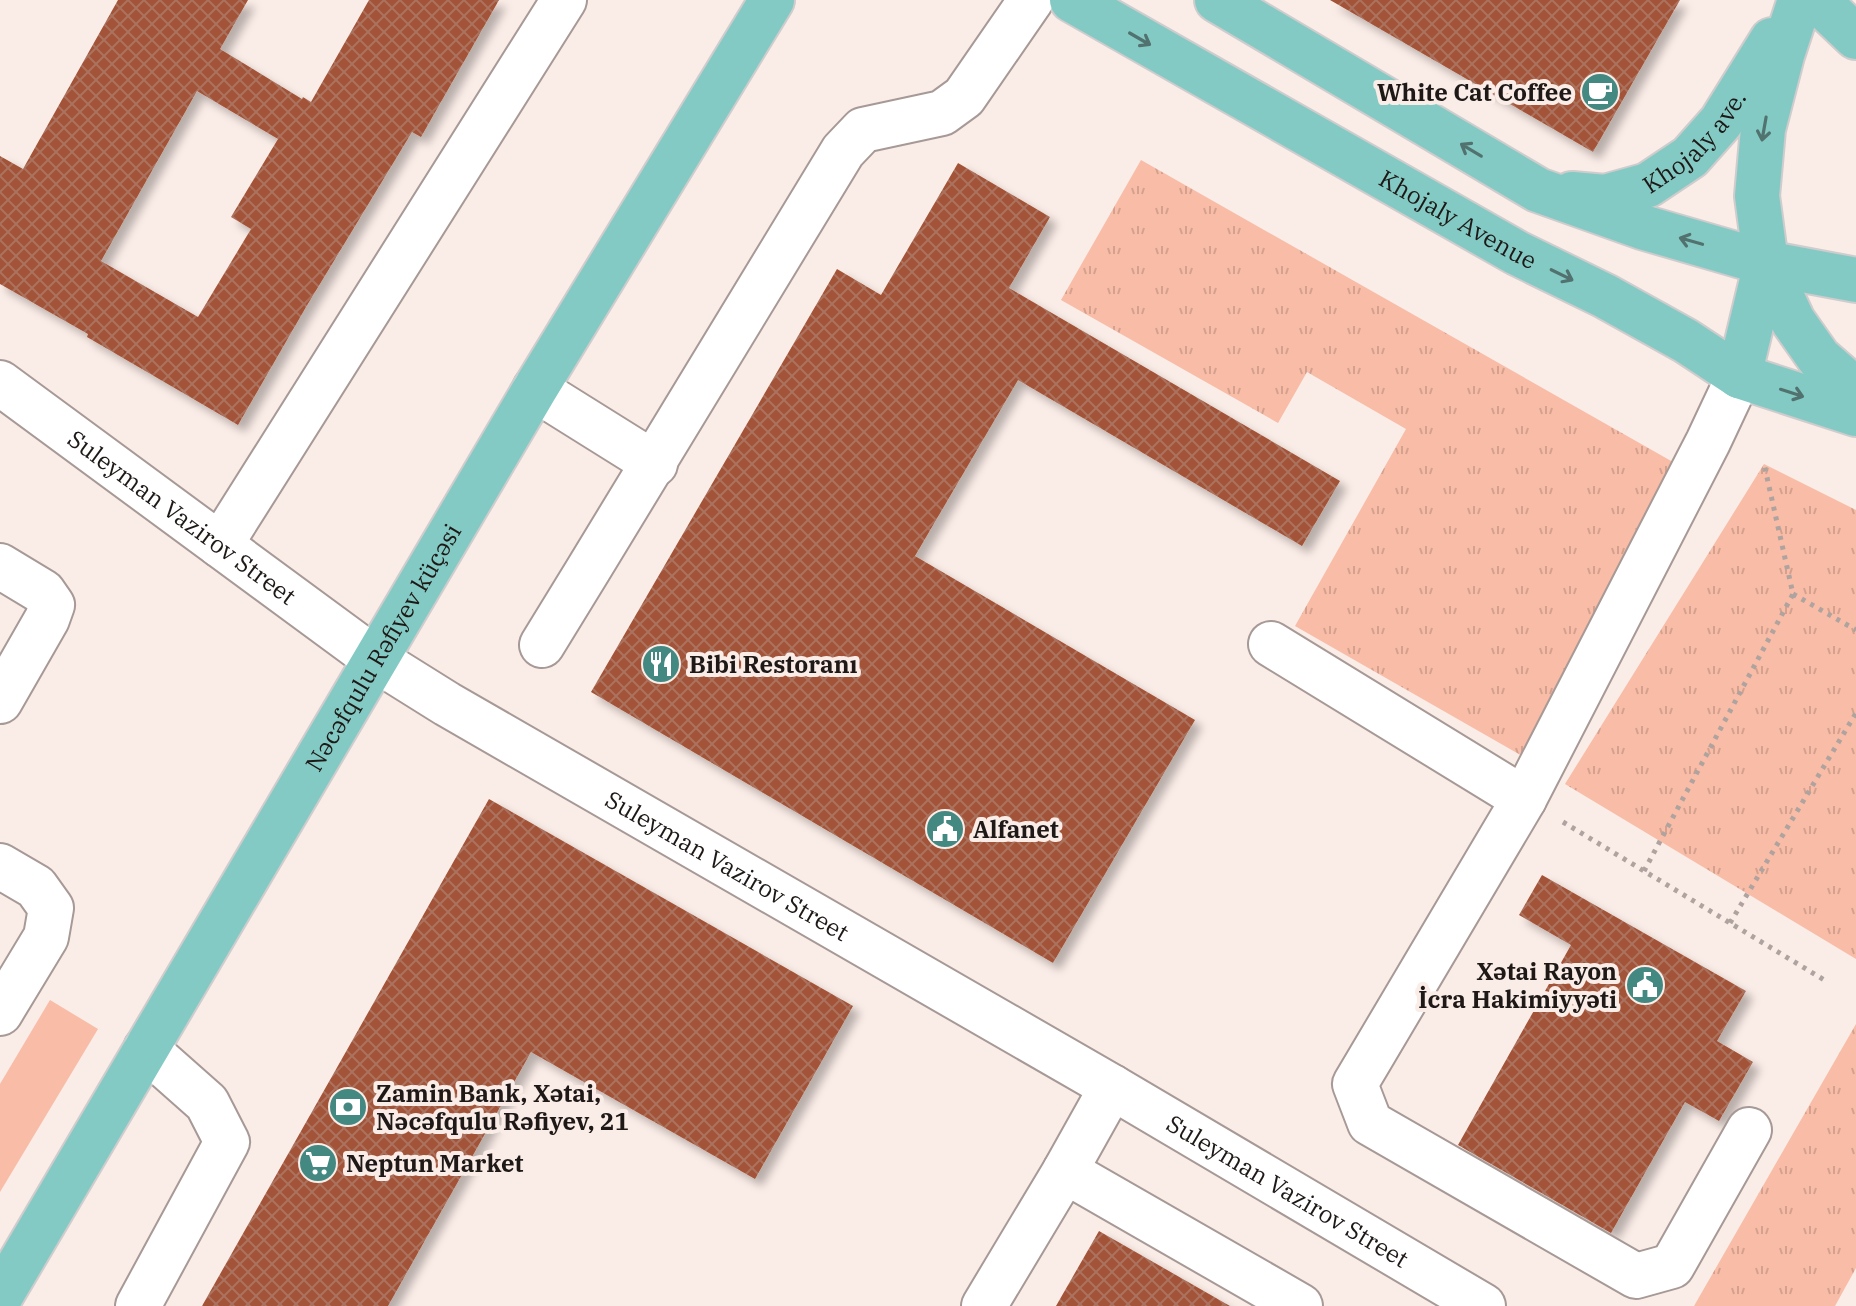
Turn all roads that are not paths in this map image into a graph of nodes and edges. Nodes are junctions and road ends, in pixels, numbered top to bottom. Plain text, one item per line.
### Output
1 (564, 0) edge
2 (772, 0) edge
3 (1031, 0) edge
4 (1072, 0) edge
5 (1217, 0) edge
6 (1798, 0) edge
7 (1817, 0) edge
8 (1856, 37) edge
9 (1538, 190) junction
10 (1766, 263) junction
11 (1856, 280) edge
12 (1739, 376) junction
13 (0, 383) edge
14 (535, 389) junction
15 (1856, 390) edge
16 (1856, 414) edge
17 (655, 464) junction
18 (220, 545) junction
19 (0, 566) edge
20 (1271, 644) dead end
21 (542, 645) dead end
22 (375, 659) junction
23 (0, 701) edge
24 (1524, 799) junction
25 (0, 866) edge
26 (0, 1013) edge
27 (146, 1049) junction
28 (1112, 1087) junction
29 (1749, 1130) dead end
30 (1065, 1171) junction
31 (0, 1297) edge
32 (138, 1306) edge
33 (984, 1306) edge
34 (1300, 1306) edge
35 (1483, 1306) edge

1 - 18 street
2 - 14 main road, Nəcəfqulu Rəfiyev küçəsi
3 - 17 street
4 -> 12 main road, Khojaly Avenue
9 -> 5 main road
6 - 9 main road, Khojaly ave.
6 -> 10 main road, Khojaly ave.
7 - 8 main road
10 -> 9 main road
10 - 11 main road
10 - 12 main road, Khojaly ave.
10 - 15 main road, Khojaly ave.
12 -> 16 main road, Khojaly Avenue
12 - 24 street
13 - 18 street, Suleyman Vazirov Street
14 - 17 street
14 - 22 main road, Nəcəfqulu Rəfiyev küçəsi
17 - 21 street
18 - 22 street, Suleyman Vazirov Street
19 - 23 street
20 - 24 street
22 - 27 main road, Nəcəfqulu Rəfiyev küçəsi
22 - 28 street, Suleyman Vazirov Street
24 - 29 street
25 - 26 street
27 - 31 main road, Nəcəfqulu Rəfiyev küçəsi
27 - 32 street
28 - 30 street
28 - 35 street, Suleyman Vazirov Street
30 - 33 street
30 - 34 street

